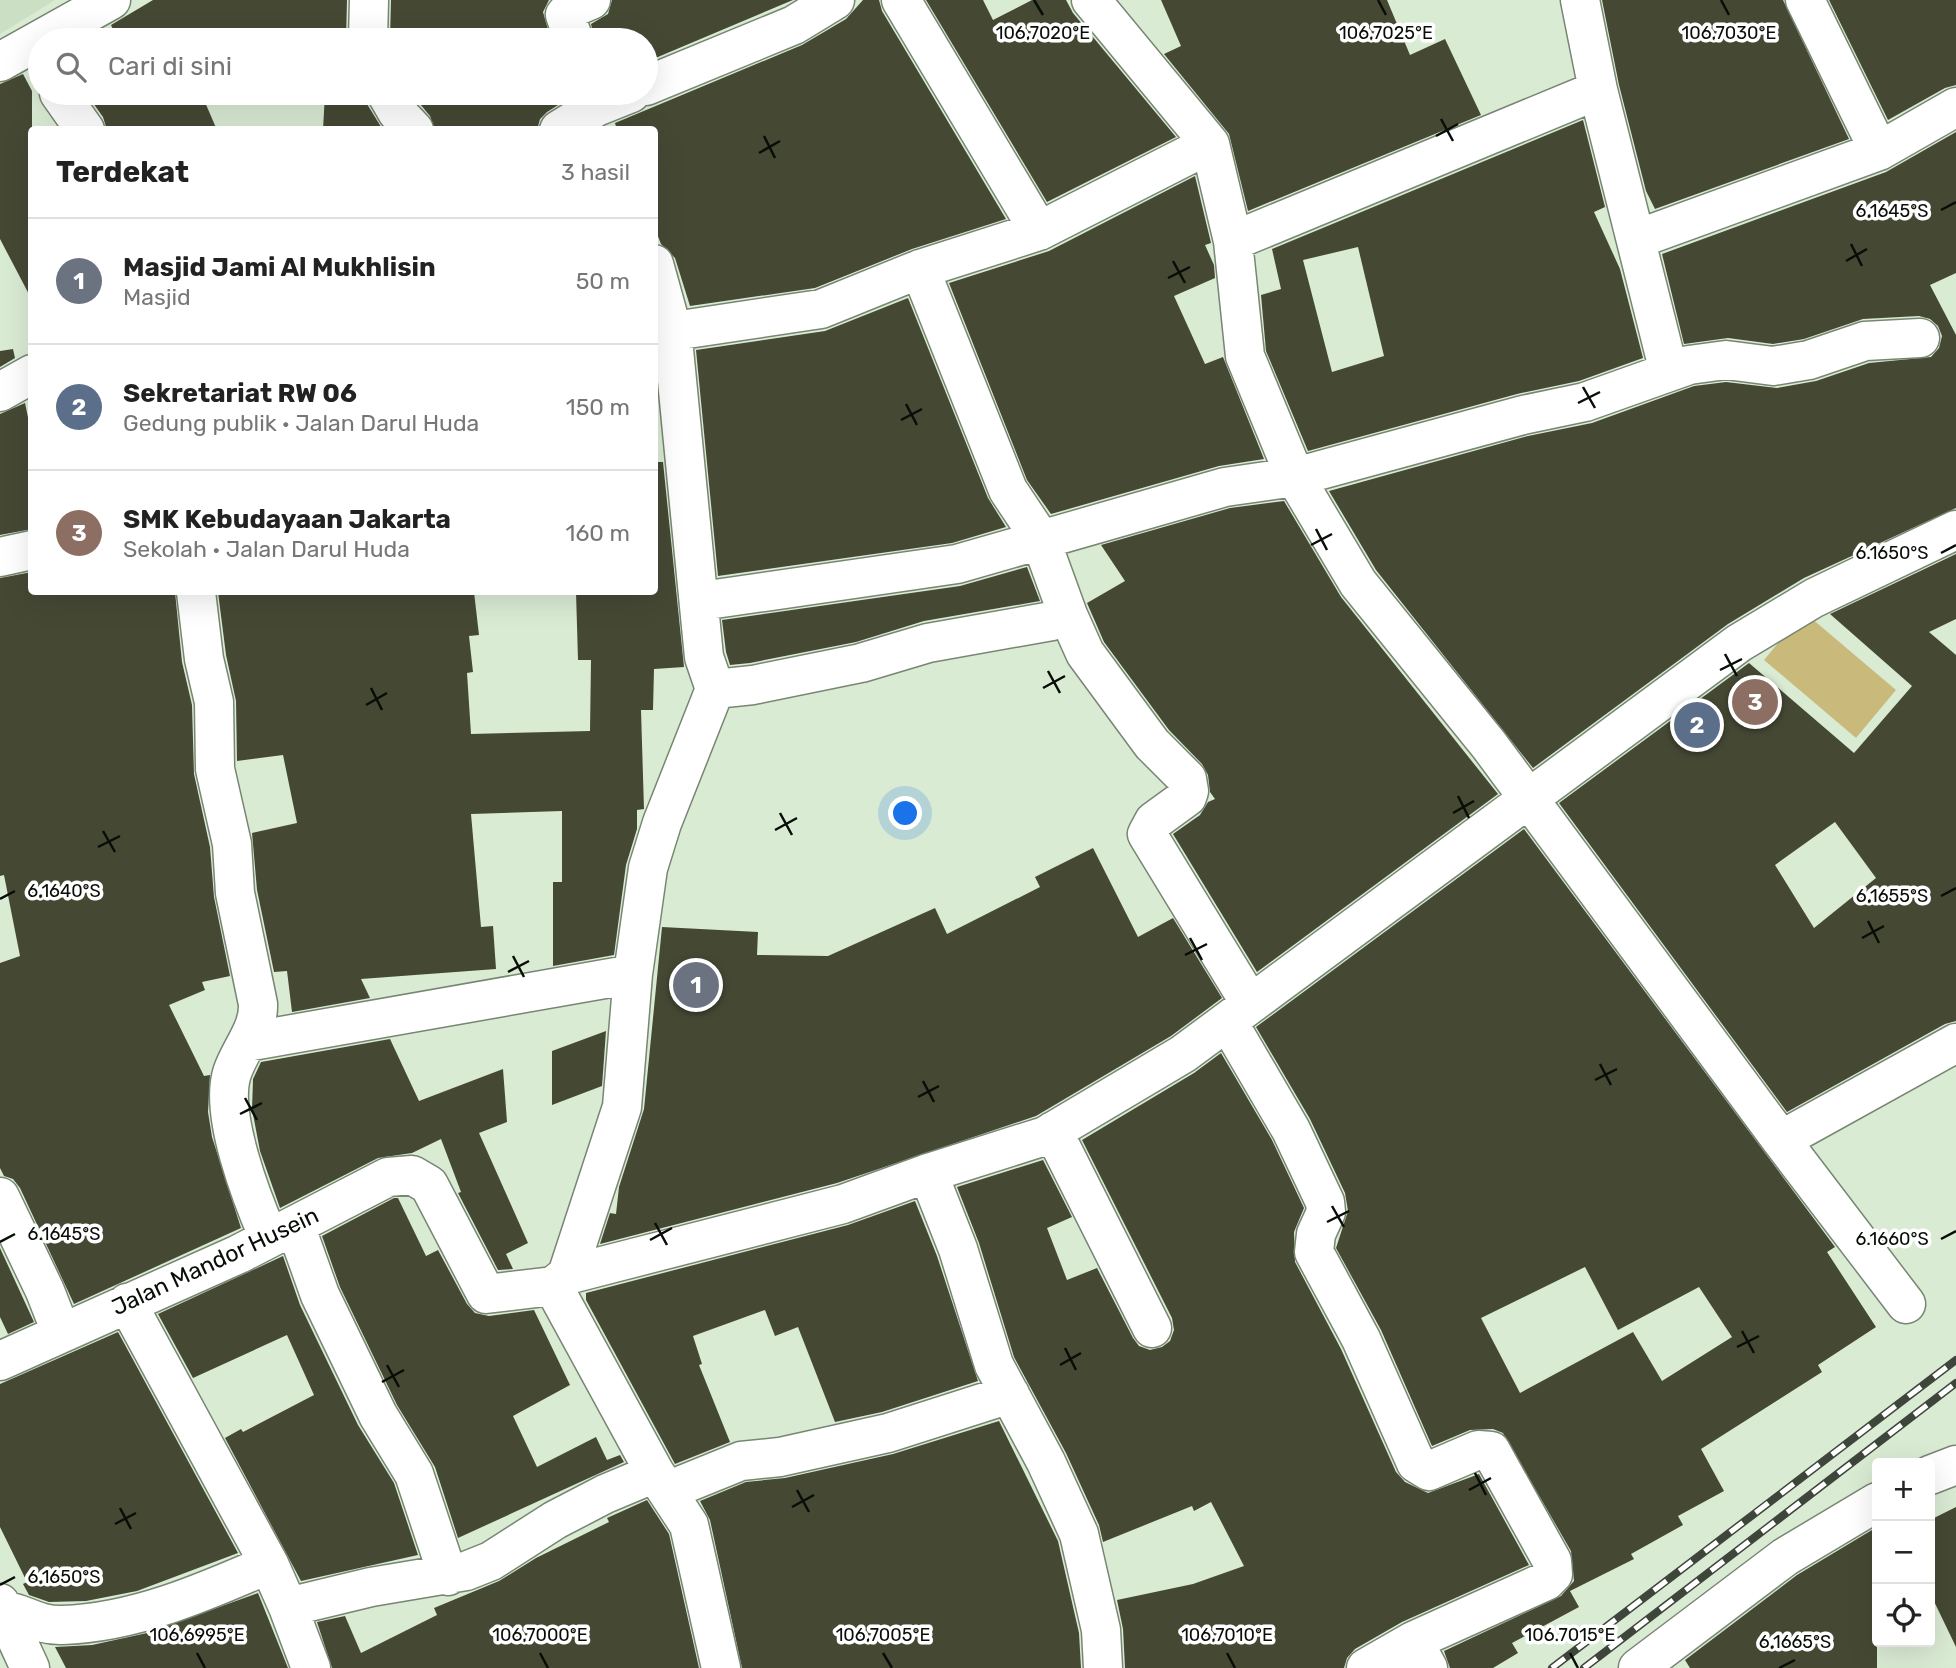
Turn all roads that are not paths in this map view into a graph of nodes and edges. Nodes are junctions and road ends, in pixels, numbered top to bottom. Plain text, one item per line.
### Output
1 (111, 0) edge
2 (369, 0) edge
3 (591, 0) edge
4 (835, 0) edge
5 (901, 0) edge
6 (1091, 0) edge
7 (1580, 0) edge
8 (1805, 0) edge
9 (68, 28) edge
10 (368, 28) edge
11 (570, 28) edge
12 (658, 81) edge
13 (1598, 90) junction
14 (67, 105) edge
15 (393, 105) edge
16 (1956, 107) edge
17 (597, 110) edge
18 (82, 126) edge
19 (410, 126) edge
20 (567, 126) edge
21 (1210, 144) junction
22 (1880, 151) junction
23 (1039, 231) junction
24 (1637, 239) junction
25 (1233, 241) junction
26 (920, 269) junction
27 (658, 294) edge
28 (663, 332) edge
29 (1920, 338) dead end
30 (1669, 372) junction
31 (28, 376) edge
32 (0, 392) edge
33 (1295, 477) junction
34 (1956, 530) edge
35 (1041, 538) junction
36 (28, 551) edge
37 (0, 557) edge
38 (196, 595) edge
39 (701, 601) junction
40 (1068, 615) junction
41 (715, 690) junction
42 (1529, 798) junction
43 (633, 974) junction
44 (1239, 1013) junction
45 (247, 1042) junction
46 (1956, 1043) edge
47 (1053, 1131) junction
48 (1781, 1140) junction
49 (928, 1172) junction
50 (0, 1197) edge
51 (282, 1231) junction
52 (560, 1281) junction
53 (127, 1303) junction
54 (1906, 1304) dead end
55 (1152, 1328) dead end
56 (61, 1332) junction
57 (0, 1361) edge
58 (1010, 1394) junction
59 (1956, 1465) edge
60 (1935, 1473) edge
61 (661, 1482) junction
62 (1872, 1505) edge
63 (269, 1564) junction
64 (448, 1576) junction
65 (1, 1607) edge
66 (288, 1607) junction
67 (1421, 1655) edge
68 (30, 1668) edge
69 (311, 1668) edge
70 (721, 1668) edge
71 (1103, 1668) edge
72 (1366, 1668) edge
73 (1638, 1668) edge

1 - 9 street
2 - 10 street
3 - 11 street
4 - 12 street
5 - 23 street
6 - 21 street
7 - 13 street
8 - 22 street
13 - 24 street
13 - 25 street
14 - 18 street
15 - 19 street
16 - 22 street
17 - 20 street
21 - 23 street
21 - 25 street
22 - 24 street
23 - 26 street
24 - 30 street
25 - 33 street
26 - 28 street
26 - 35 street
27 - 28 street
28 - 39 street
29 - 30 street
30 - 33 street
31 - 32 street
33 - 35 street
33 - 42 street
34 - 42 street
35 - 39 street
35 - 40 street
36 - 37 street
38 - 45 street
39 - 41 street
40 - 41 street
40 - 44 street
41 - 43 street
42 - 44 street
42 - 48 street
43 - 45 street
43 - 52 street
44 - 47 street
44 - 67 street
45 - 51 street
46 - 48 street
47 - 49 street
47 - 55 street
48 - 54 street
49 - 52 street
49 - 58 street
50 - 56 street
51 - 52 street, Jalan Mandor Husein
51 - 53 street, Jalan Mandor Husein
51 - 64 street
52 - 61 street
53 - 56 street, Jalan Mandor Husein
53 - 63 street
56 - 57 street, Jalan Mandor Husein
58 - 61 street
58 - 71 street
59 - 60 street
61 - 64 street
61 - 70 street
62 - 73 street
63 - 65 street
63 - 66 street
64 - 66 street
65 - 68 street
66 - 69 street
67 - 72 street

